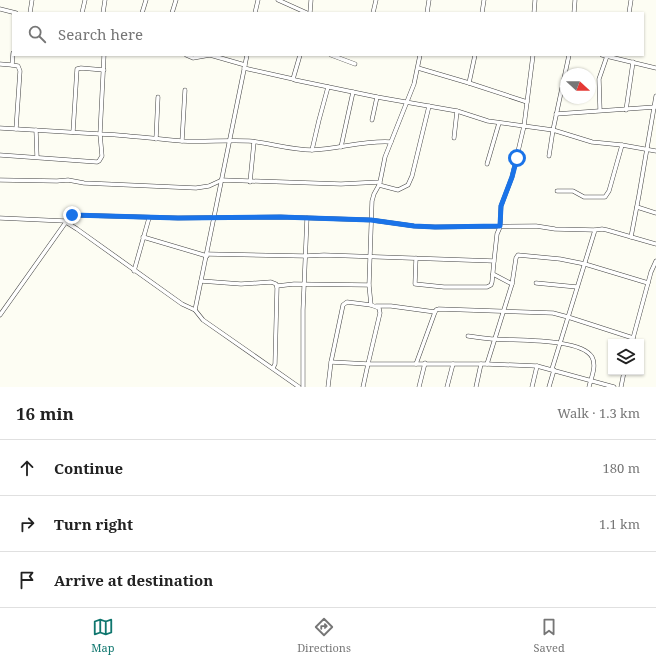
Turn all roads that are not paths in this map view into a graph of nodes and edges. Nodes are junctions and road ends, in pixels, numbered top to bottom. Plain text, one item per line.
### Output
1 (32, 0) edge
2 (86, 0) edge
3 (105, 0) edge
4 (146, 0) edge
5 (176, 0) edge
6 (258, 0) edge
7 (278, 0) edge
8 (312, 0) edge
9 (376, 0) edge
10 (429, 0) edge
11 (484, 0) edge
12 (535, 0) edge
13 (576, 0) edge
14 (631, 0) edge
15 (0, 9) edge
16 (12, 12) edge
17 (30, 12) edge
18 (82, 12) edge
19 (103, 12) edge
20 (142, 12) edge
21 (172, 12) edge
22 (255, 12) edge
23 (307, 12) edge
24 (309, 12) edge
25 (373, 12) edge
26 (427, 12) edge
27 (482, 12) edge
28 (534, 12) edge
29 (574, 12) edge
30 (629, 12) edge
31 (13, 56) edge
32 (104, 56) edge
33 (188, 56) edge
34 (204, 56) edge
35 (213, 56) edge
36 (247, 56) edge
37 (300, 56) edge
38 (334, 56) edge
39 (420, 56) edge
40 (475, 56) edge
41 (533, 56) edge
42 (569, 56) edge
43 (607, 56) joint
44 (620, 57) edge
45 (633, 62) junction
46 (0, 64) edge
47 (355, 64) dead end
48 (12, 65) junction
49 (244, 66) junction
50 (418, 68) junction
51 (656, 68) edge
52 (104, 70) junction
53 (293, 79) junction
54 (469, 83) junction
55 (328, 87) junction
56 (186, 90) dead end
57 (353, 92) junction
58 (656, 96) edge
59 (158, 97) dead end
60 (378, 97) junction
61 (408, 102) junction
62 (527, 102) junction
63 (430, 106) junction
64 (655, 107) edge
65 (600, 110) junction
66 (626, 110) junction
67 (457, 111) junction
68 (556, 114) junction
69 (372, 120) dead end
70 (499, 123) junction
71 (524, 126) junction
72 (0, 128) edge
73 (16, 129) junction
74 (36, 130) junction
75 (553, 130) junction
76 (73, 132) junction
77 (100, 134) junction
78 (454, 138) dead end
79 (156, 139) junction
80 (182, 141) junction
81 (230, 142) junction
82 (254, 142) junction
83 (391, 142) junction
84 (622, 145) junction
85 (341, 147) junction
86 (648, 149) junction
87 (312, 150) junction
88 (656, 151) edge
89 (0, 154) edge
90 (549, 156) dead end
91 (37, 157) junction
92 (487, 164) dead end
93 (0, 180) edge
94 (222, 180) junction
95 (250, 182) junction
96 (379, 184) junction
97 (557, 191) dead end
98 (637, 207) junction
99 (656, 213) edge
100 (0, 218) edge
101 (149, 218) junction
102 (213, 218) junction
103 (307, 218) junction
104 (371, 220) junction
105 (66, 222) junction
106 (500, 226) junction
107 (595, 230) junction
108 (143, 237) junction
109 (630, 237) junction
110 (656, 244) edge
111 (207, 255) junction
112 (305, 256) junction
113 (370, 256) junction
114 (416, 258) junction
115 (494, 261) junction
116 (656, 262) edge
117 (585, 264) junction
118 (134, 271) junction
119 (493, 274) junction
120 (201, 281) junction
121 (536, 283) dead end
122 (648, 283) junction
123 (305, 284) junction
124 (512, 284) junction
125 (369, 285) junction
126 (277, 286) junction
127 (578, 287) junction
128 (370, 305) junction
129 (375, 306) junction
130 (195, 310) junction
131 (435, 312) junction
132 (503, 312) junction
133 (0, 315) edge
134 (568, 317) junction
135 (468, 336) dead end
136 (494, 339) junction
137 (629, 339) edge
138 (632, 339) edge
139 (560, 342) junction
140 (331, 362) junction
141 (368, 364) junction
142 (416, 364) junction
143 (425, 364) junction
144 (453, 364) junction
145 (480, 364) junction
146 (487, 364) junction
147 (537, 366) junction
148 (273, 368) junction
149 (553, 370) junction
150 (623, 375) edge
151 (591, 380) junction
152 (299, 387) edge
153 (303, 387) edge
154 (328, 387) edge
155 (363, 387) edge
156 (419, 387) edge
157 (447, 387) edge
158 (476, 387) edge
159 (532, 387) edge
160 (549, 387) edge
161 (589, 387) edge
162 (614, 387) edge
163 (621, 387) edge

1 - 17 street
2 - 18 street
3 - 19 street
4 - 20 street
5 - 21 street
6 - 22 street
7 - 23 street
8 - 24 street
9 - 25 street
10 - 26 street
11 - 27 street
12 - 28 street
13 - 29 street
14 - 30 street
15 - 16 street
31 - 48 street
32 - 52 street
33 - 34 street
35 - 49 street
36 - 49 street
37 - 53 street
38 - 47 street
39 - 50 street
40 - 54 street
41 - 62 street
42 - 68 street
43 - 44 street
43 - 65 street
44 - 45 street
45 - 51 street
45 - 66 street
46 - 48 street
48 - 73 street
49 - 53 street
49 - 81 street
50 - 54 street
50 - 61 street
52 - 76 street
52 - 77 street
53 - 55 street
54 - 62 street
55 - 57 street
55 - 87 street
56 - 80 street
57 - 60 street
57 - 85 street
58 - 64 street
59 - 79 street
60 - 61 street
60 - 69 street
61 - 63 street
61 - 83 street
62 - 71 street
63 - 67 street
63 - 96 street
64 - 66 street
64 - 86 street
65 - 66 street
65 - 68 street
67 - 70 street
67 - 78 street
68 - 75 street
70 - 71 street
70 - 92 street
71 - 75 street
71 - 106 street
72 - 73 street
73 - 74 street
74 - 76 street
74 - 91 street
75 - 84 street
75 - 90 street
76 - 77 street
77 - 79 street
77 - 91 street
79 - 80 street
80 - 81 street
81 - 82 street
81 - 94 street
82 - 87 street
82 - 95 street
83 - 85 street
83 - 96 street
84 - 86 street
84 - 97 street
85 - 87 street
86 - 88 street
86 - 98 street
89 - 91 street
93 - 94 street
94 - 95 street
94 - 102 street
95 - 96 street
96 - 104 street
98 - 99 street
98 - 109 street
100 - 105 street
101 - 102 street
101 - 105 street
101 - 108 street
102 - 103 street
102 - 111 street
103 - 104 street
103 - 112 street
104 - 106 street
104 - 113 street
105 - 118 street
105 - 133 street
106 - 107 street
106 - 115 street
107 - 109 street
107 - 117 street
108 - 111 street
108 - 118 street
109 - 110 street
111 - 112 street
111 - 120 street
112 - 113 street
112 - 123 street
113 - 114 street
113 - 125 street
114 - 115 street
114 - 119 street
115 - 119 street
116 - 122 street
117 - 122 street
117 - 124 street
117 - 127 street
118 - 130 street
119 - 124 street
120 - 126 street
120 - 130 street
121 - 127 street
122 - 138 street
123 - 125 street
123 - 126 street
123 - 153 street
124 - 132 street
125 - 128 street
126 - 148 street
127 - 134 street
128 - 129 street
128 - 140 street
129 - 131 street
129 - 141 street
130 - 148 street
131 - 132 street
131 - 142 street
132 - 134 street
132 - 136 street
134 - 137 street
134 - 139 street
135 - 136 street
136 - 139 street
136 - 146 street
139 - 149 street
139 - 151 street
140 - 141 street
140 - 154 street
141 - 142 street
141 - 155 street
142 - 143 street
143 - 144 street
143 - 156 street
144 - 145 street
144 - 157 street
145 - 146 street
145 - 158 street
146 - 147 street
147 - 149 street
147 - 159 street
148 - 152 street
149 - 151 street
149 - 160 street
150 - 163 street
151 - 161 street
151 - 162 street

